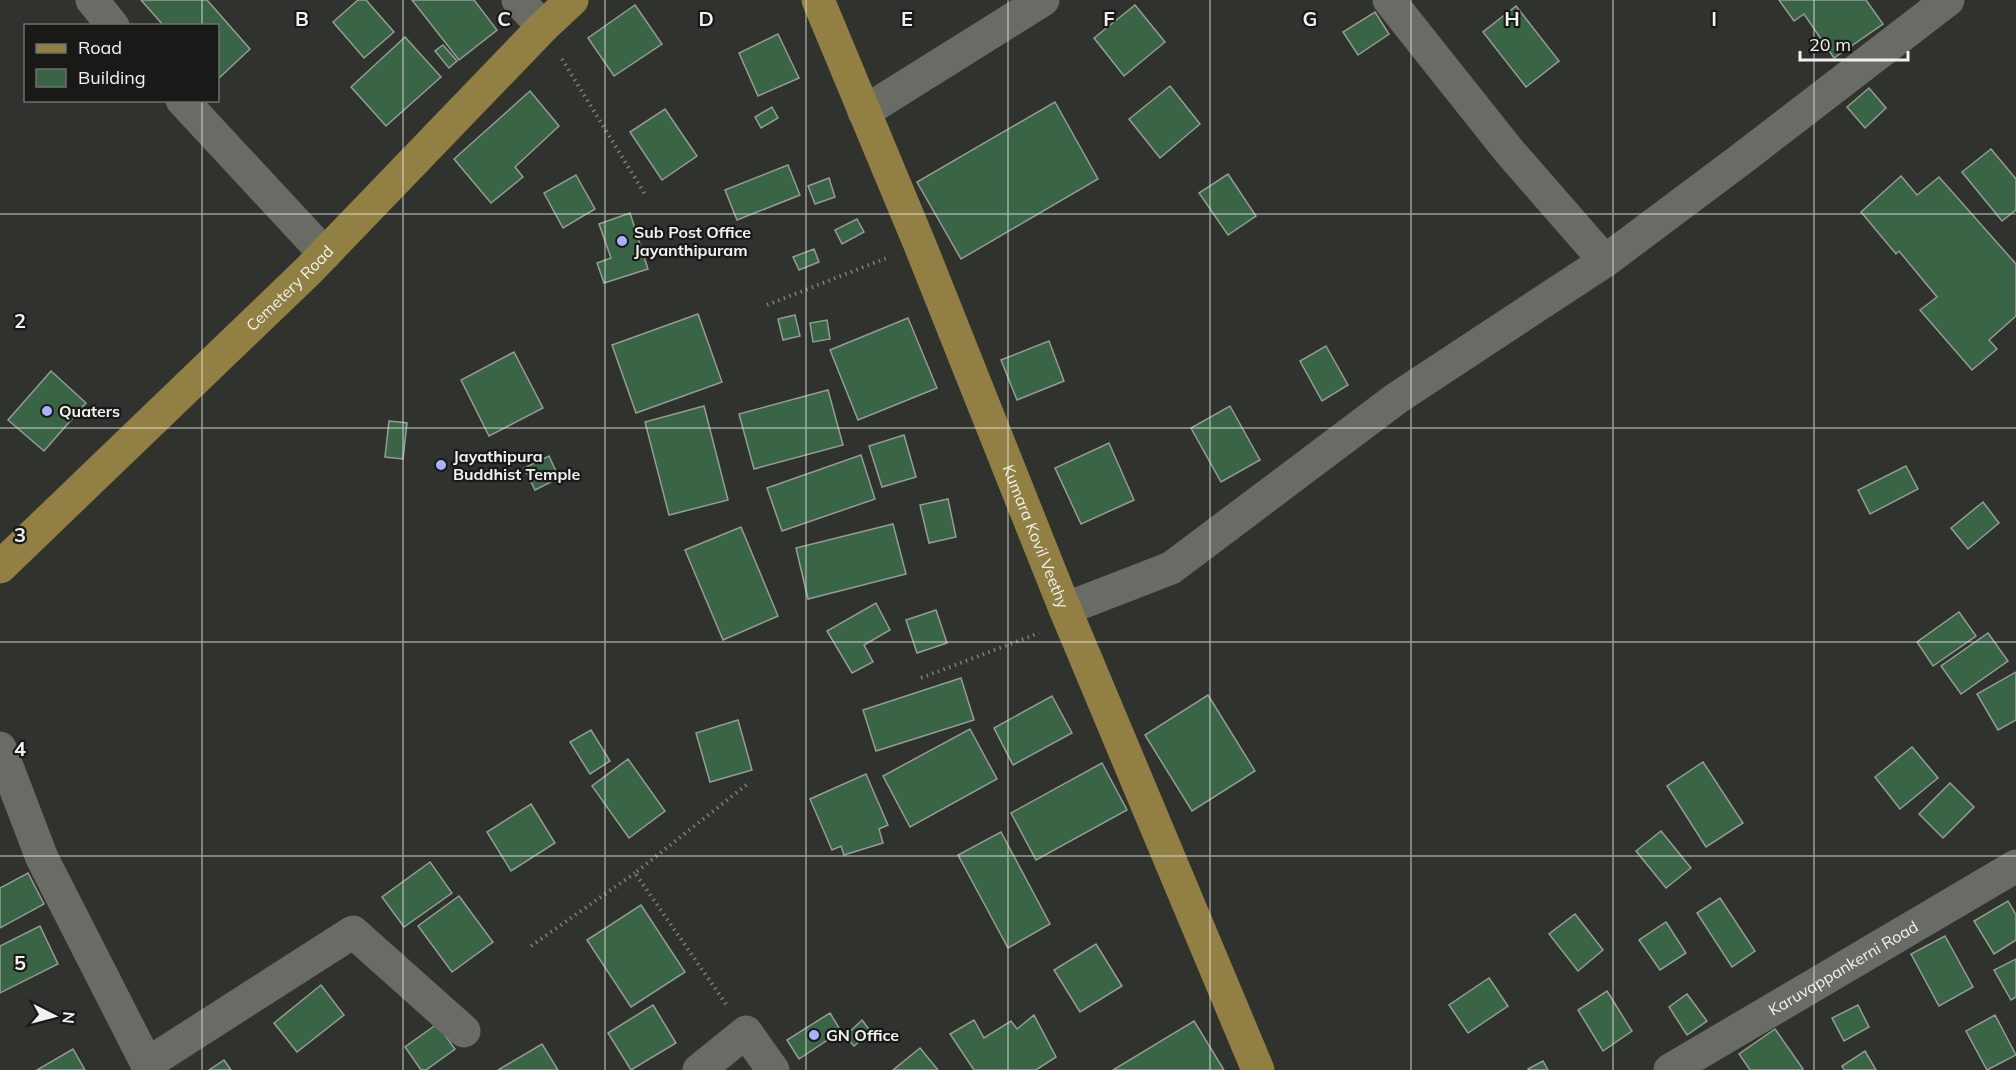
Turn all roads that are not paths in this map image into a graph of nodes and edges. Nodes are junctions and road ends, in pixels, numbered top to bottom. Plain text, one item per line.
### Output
1 (92, 0) edge
2 (518, 0) edge
3 (572, 0) edge
4 (818, 0) edge
5 (1042, 0) edge
6 (1389, 0) edge
7 (1948, 0) edge
8 (111, 24) edge
9 (543, 27) junction
10 (184, 102) edge
11 (864, 112) junction
12 (325, 254) junction
13 (1605, 261) junction
14 (0, 567) edge
15 (1068, 615) junction
16 (0, 748) edge
17 (2016, 866) edge
18 (464, 1031) dead end
19 (149, 1067) edge
20 (699, 1070) edge
21 (772, 1070) edge
22 (1258, 1070) edge
23 (1670, 1070) edge

1 - 8 street
2 - 9 street
3 - 9 main road, Cemetery Road
4 - 11 main road, Kumara Kovil Veethy
5 - 11 street
6 - 13 street
7 - 13 street
9 - 12 main road, Cemetery Road
10 - 12 street
11 - 15 main road, Kumara Kovil Veethy
12 - 14 main road, Cemetery Road
13 - 15 street
15 - 22 main road, Kumara Kovil Veethy
16 - 19 street
17 - 23 street, Karuvappankerni Road
18 - 19 street
20 - 21 street

